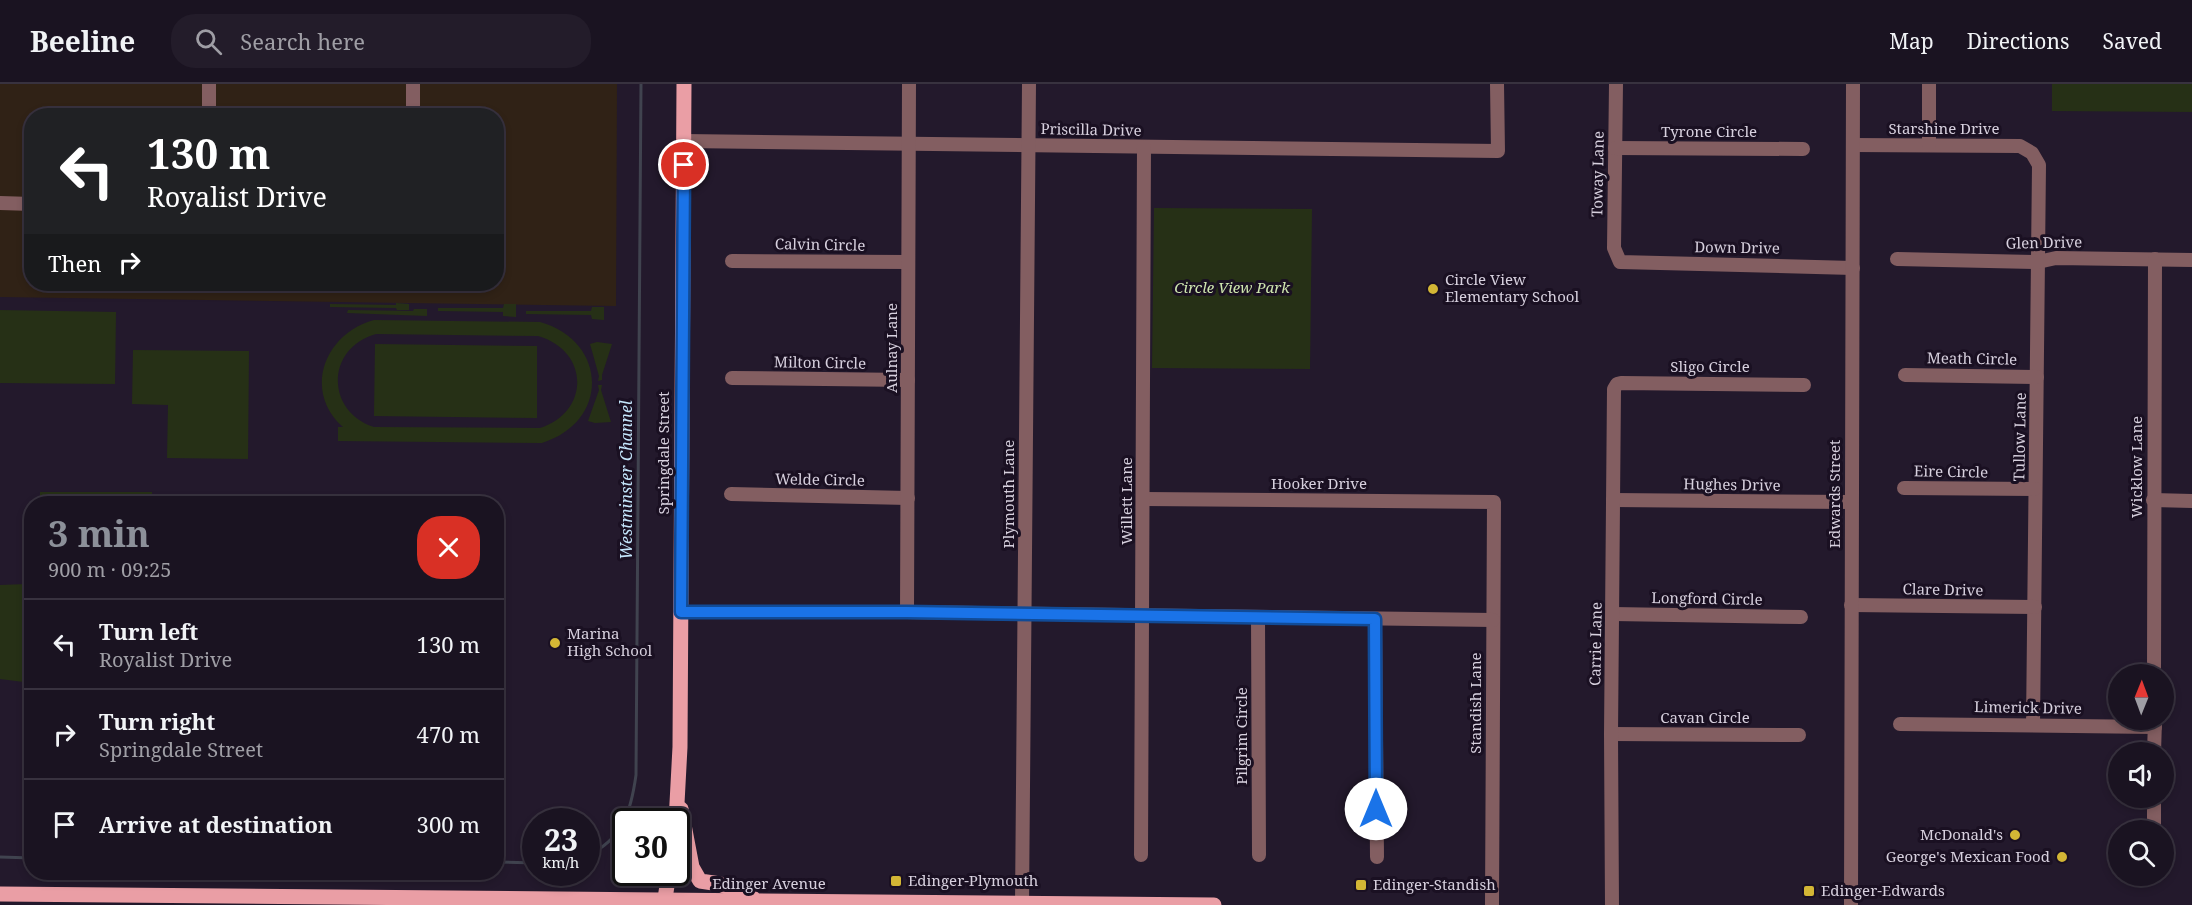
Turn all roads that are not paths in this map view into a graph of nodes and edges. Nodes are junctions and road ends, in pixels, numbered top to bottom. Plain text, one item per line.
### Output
1 (209, 84) edge
2 (413, 84) edge
3 (684, 84) edge
4 (909, 84) edge
5 (1029, 84) edge
6 (1497, 84) edge
7 (1616, 84) edge
8 (1853, 84) edge
9 (1929, 84) edge
10 (208, 108) edge
11 (412, 108) edge
12 (684, 141) junction
13 (909, 144) junction
14 (1853, 145) junction
15 (1929, 145) junction
16 (1028, 146) junction
17 (1144, 147) junction
18 (1615, 148) junction
19 (1803, 149) dead end
20 (2032, 153) joint
21 (0, 203) edge
22 (24, 204) edge
23 (1897, 259) dead end
24 (2155, 259) junction
25 (2192, 260) edge
26 (732, 261) dead end
27 (909, 262) junction
28 (1620, 262) joint
29 (2038, 262) junction
30 (1852, 268) junction
31 (1905, 375) dead end
32 (2037, 376) junction
33 (732, 378) dead end
34 (908, 380) junction
35 (1617, 384) joint
36 (1804, 385) dead end
37 (1904, 488) dead end
38 (2035, 489) junction
39 (731, 494) dead end
40 (908, 498) junction
41 (1144, 499) junction
42 (1613, 500) junction
43 (2153, 500) junction
44 (2192, 501) edge
45 (1494, 502) joint
46 (1851, 502) junction
47 (1851, 605) junction
48 (2035, 607) junction
49 (681, 612) junction
50 (907, 612) junction
51 (1024, 615) junction
52 (1143, 615) junction
53 (1613, 615) junction
54 (1258, 617) junction
55 (1801, 617) dead end
56 (1375, 619) junction
57 (1493, 620) junction
58 (2154, 664) edge
59 (2108, 723) edge
60 (1900, 724) dead end
61 (2033, 724) junction
62 (1611, 734) junction
63 (1799, 735) dead end
64 (678, 796) junction
65 (677, 808) edge
66 (1141, 855) dead end
67 (1259, 855) dead end
68 (1377, 857) dead end
69 (667, 886) edge
70 (0, 894) edge
71 (40, 900) edge
72 (761, 902) junction
73 (664, 903) edge
74 (1022, 904) edge
75 (1214, 905) edge
76 (1492, 905) edge
77 (1612, 905) edge
78 (1851, 905) edge

1 - 10 street
2 - 11 street
3 - 12 main road, Springdale Street
4 - 13 street, Aulnay Lane
5 - 16 street, Plymouth Lane
6 - 17 street, Priscilla Drive
7 - 18 street, Toway Lane
8 - 14 street, Edwards Street
9 - 15 street
12 - 13 street, Priscilla Drive
12 - 49 main road, Springdale Street
13 - 16 street, Priscilla Drive
13 - 27 street, Aulnay Lane
14 - 15 street, Starshine Drive
14 - 30 street, Edwards Street
15 - 20 street, Starshine Drive
16 - 17 street, Priscilla Drive
16 - 51 street, Plymouth Lane
17 - 41 street, Willett Lane
18 - 19 street, Tyrone Circle
18 - 28 street, Toway Lane
20 - 29 street, Tullow Lane
21 - 22 street
23 - 29 street, Glen Drive
24 - 25 street, Glen Drive
24 - 29 street, Glen Drive
24 - 43 street, Wicklow Lane
26 - 27 street, Calvin Circle
27 - 34 street, Aulnay Lane
28 - 30 street, Down Drive
29 - 32 street, Tullow Lane
30 - 46 street, Edwards Street
31 - 32 street, Meath Circle
32 - 38 street, Tullow Lane
33 - 34 street, Milton Circle
34 - 40 street, Aulnay Lane
35 - 36 street, Sligo Circle
35 - 42 street, Carrie Lane
37 - 38 street, Eire Circle
38 - 48 street, Tullow Lane
39 - 40 street, Welde Circle
40 - 50 street, Aulnay Lane
41 - 45 street, Hooker Drive
41 - 52 street, Willett Lane
42 - 46 street, Hughes Drive
42 - 53 street, Carrie Lane
43 - 44 street
43 - 58 street, Wicklow Lane
45 - 57 street, Standish Lane
46 - 47 street, Edwards Street
47 - 48 street, Clare Drive
47 - 78 street, Edwards Street
48 - 61 street, Tullow Lane
49 - 50 street
49 - 64 main road, Springdale Street
50 - 51 street
51 - 52 street
51 - 74 street, Plymouth Lane
52 - 54 street
52 - 66 street, Willett Lane
53 - 55 street, Longford Circle
53 - 62 street, Carrie Lane
54 - 56 street
54 - 67 street, Pilgrim Circle
56 - 57 street
56 - 68 street
57 - 76 street, Standish Lane
59 - 61 street, Limerick Drive
60 - 61 street, Limerick Drive
62 - 63 street, Cavan Circle
62 - 77 street, Carrie Lane
64 - 65 main road, Springdale Street
64 - 72 main road
69 - 73 main road
70 - 71 main road, Edinger Avenue
71 - 73 main road, Edinger Avenue
72 - 73 main road, Edinger Avenue
72 - 74 main road, Edinger Avenue
74 - 75 main road, Edinger Avenue

